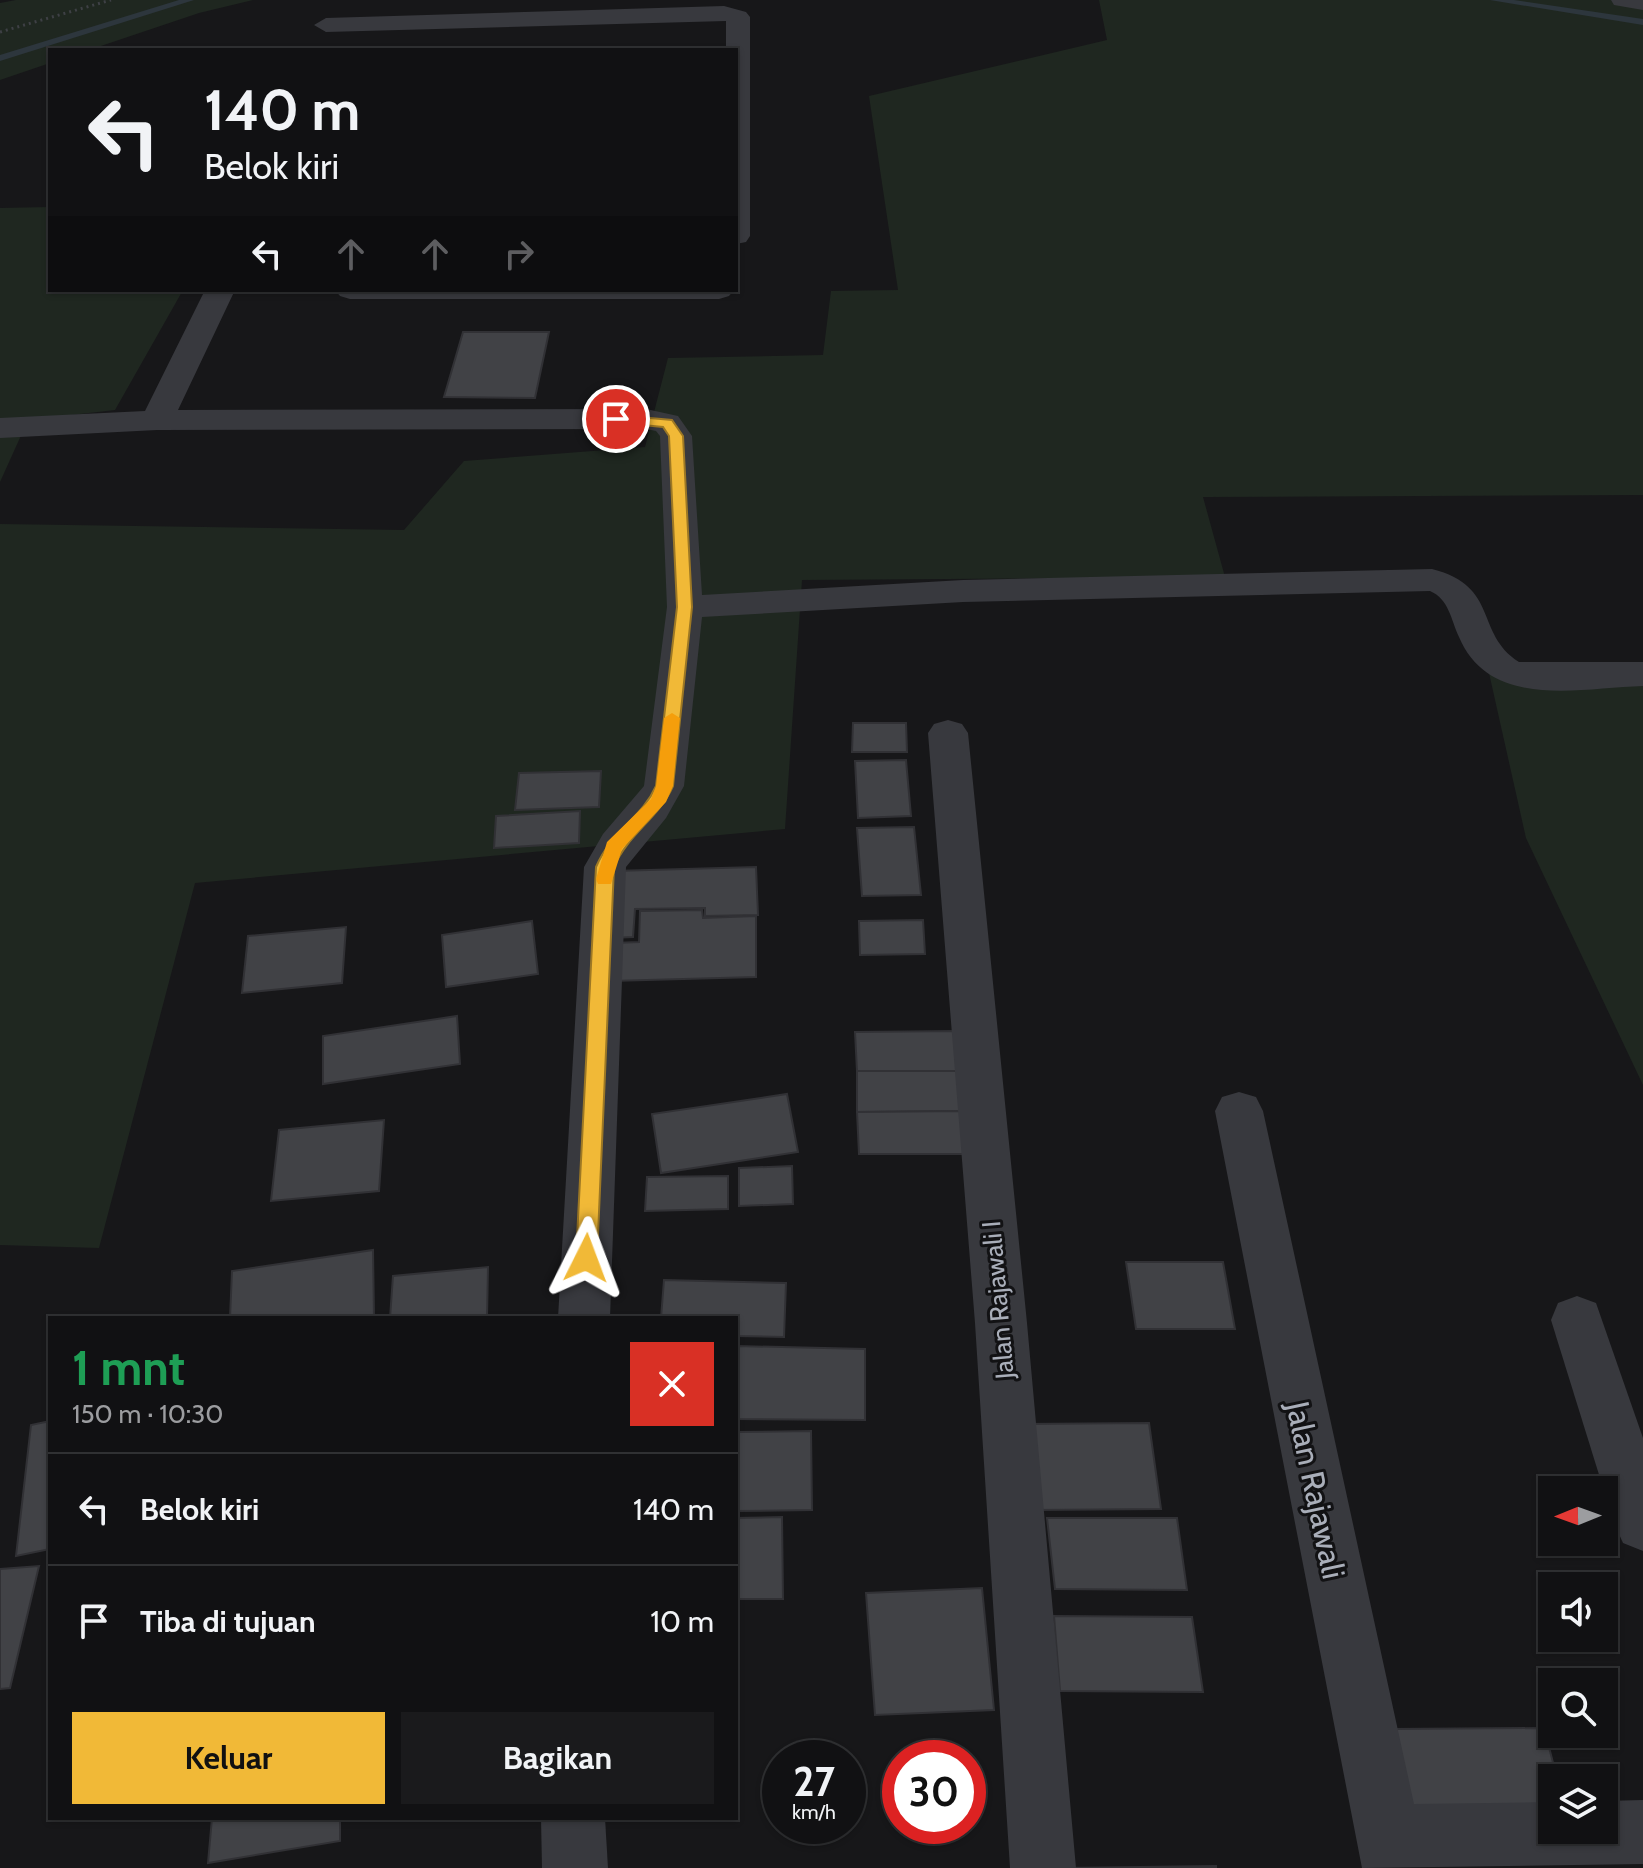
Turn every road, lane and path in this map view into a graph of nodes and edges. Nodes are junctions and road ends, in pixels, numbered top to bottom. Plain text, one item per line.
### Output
1 (111, 0) edge
2 (333, 0) edge
3 (1622, 0) edge
4 (1643, 3) edge
5 (516, 20) junction
6 (326, 25) junction
7 (0, 32) edge
8 (318, 48) edge
9 (511, 48) edge
10 (738, 48) edge
11 (219, 292) edge
12 (157, 420) junction
13 (0, 428) edge
14 (685, 607) junction
15 (1643, 674) edge
16 (948, 733) dead end
17 (1239, 1111) dead end
18 (584, 1316) edge
19 (1577, 1320) dead end
20 (1643, 1523) edge
21 (573, 1820) edge
22 (1643, 1832) edge
23 (1392, 1852) edge
24 (575, 1868) edge
25 (1043, 1868) edge

1 - 7 path
2 - 6 street
3 - 4 street
5 - 6 street
5 - 9 street
5 - 10 street
6 - 8 street
11 - 12 street
12 - 13 street
12 - 14 street
14 - 15 street
14 - 18 street
16 - 25 street, Jalan Rajawali I
17 - 23 street, Jalan Rajawali
19 - 20 street
21 - 24 street
22 - 23 street

